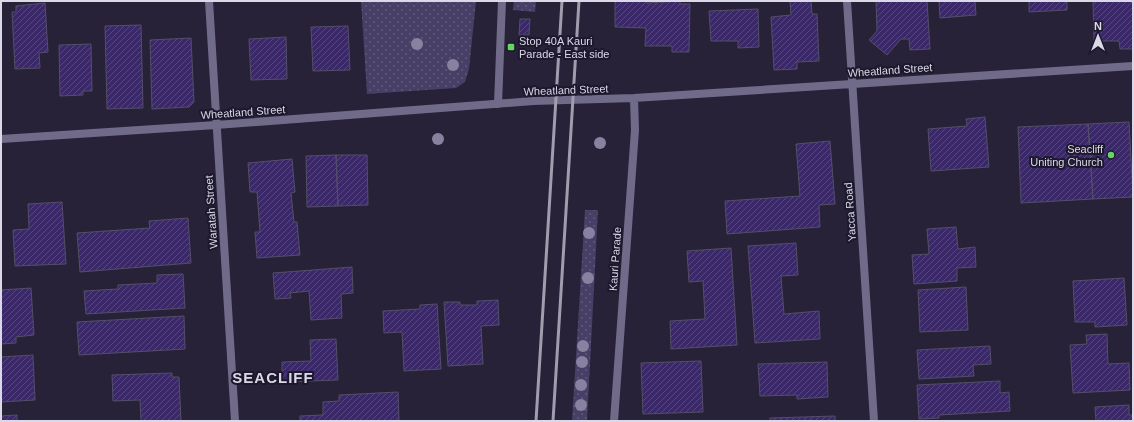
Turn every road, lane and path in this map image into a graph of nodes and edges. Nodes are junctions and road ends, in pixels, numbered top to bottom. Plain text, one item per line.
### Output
1 (208, 1) edge
2 (502, 1) edge
3 (848, 1) edge
4 (1133, 66) edge
5 (852, 83) junction
6 (634, 98) junction
7 (498, 104) junction
8 (216, 125) junction
9 (1, 138) edge
10 (235, 421) edge
11 (614, 421) edge
12 (874, 421) edge

1 - 8 street, Waratah Street
2 - 7 street
3 - 5 street, Yacca Road
4 - 5 street, Wheatland Street
5 - 6 street, Wheatland Street
5 - 12 street, Yacca Road
6 - 7 street, Wheatland Street
6 - 11 street, Kauri Parade
7 - 8 street, Wheatland Street
8 - 9 street, Wheatland Street
8 - 10 street, Waratah Street

